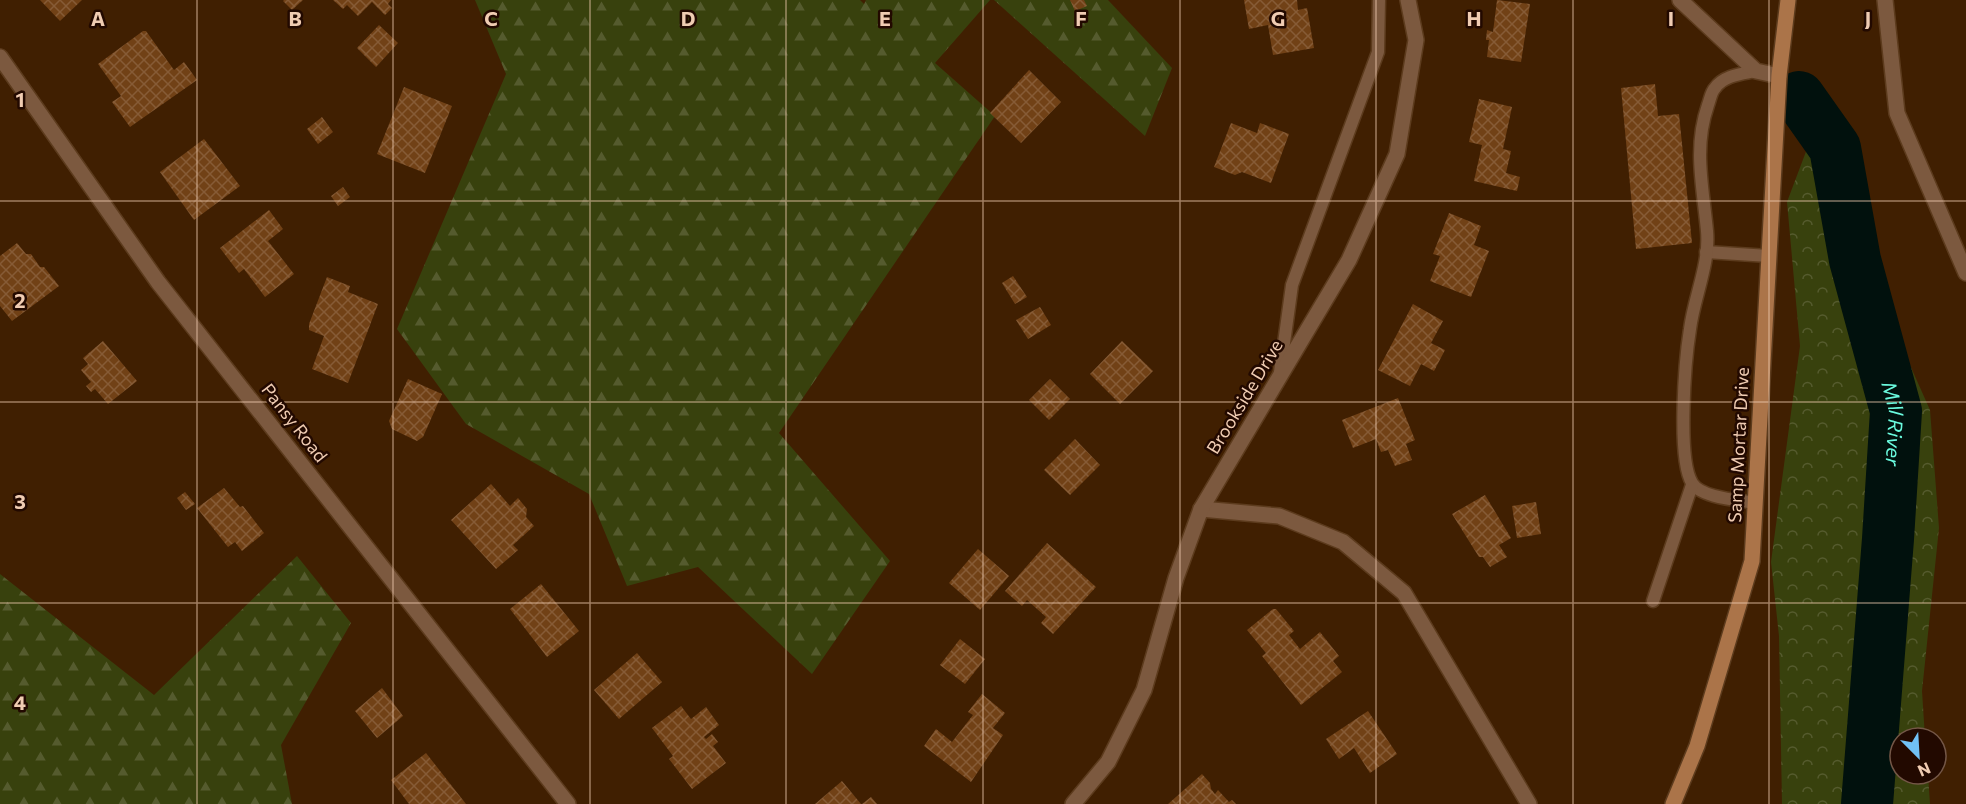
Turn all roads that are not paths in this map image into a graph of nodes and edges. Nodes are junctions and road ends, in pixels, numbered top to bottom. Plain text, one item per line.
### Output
1 (1379, 0) edge
2 (1408, 0) edge
3 (1680, 0) edge
4 (1788, 0) edge
5 (1885, 0) edge
6 (0, 57) edge
7 (1756, 71) junction
8 (1779, 72) junction
9 (1706, 252) junction
10 (1769, 256) junction
11 (1966, 273) edge
12 (1279, 379) junction
13 (1692, 484) junction
14 (1755, 503) junction
15 (1201, 509) junction
16 (1653, 601) dead end
17 (568, 804) edge
18 (1073, 804) edge
19 (1529, 804) edge
20 (1673, 804) edge

1 - 12 lane
2 - 12 street, Brookside Drive
3 - 7 street
4 - 8 main road
5 - 11 street
6 - 17 street, Pansy Road
7 - 8 street
7 - 9 lane
8 - 10 main road, Samp Mortar Drive
9 - 10 lane
9 - 13 lane
10 - 14 main road, Samp Mortar Drive
12 - 15 street, Brookside Drive
13 - 14 lane
13 - 16 lane
14 - 20 main road, Samp Mortar Drive
15 - 18 street, Brookside Drive
15 - 19 street

